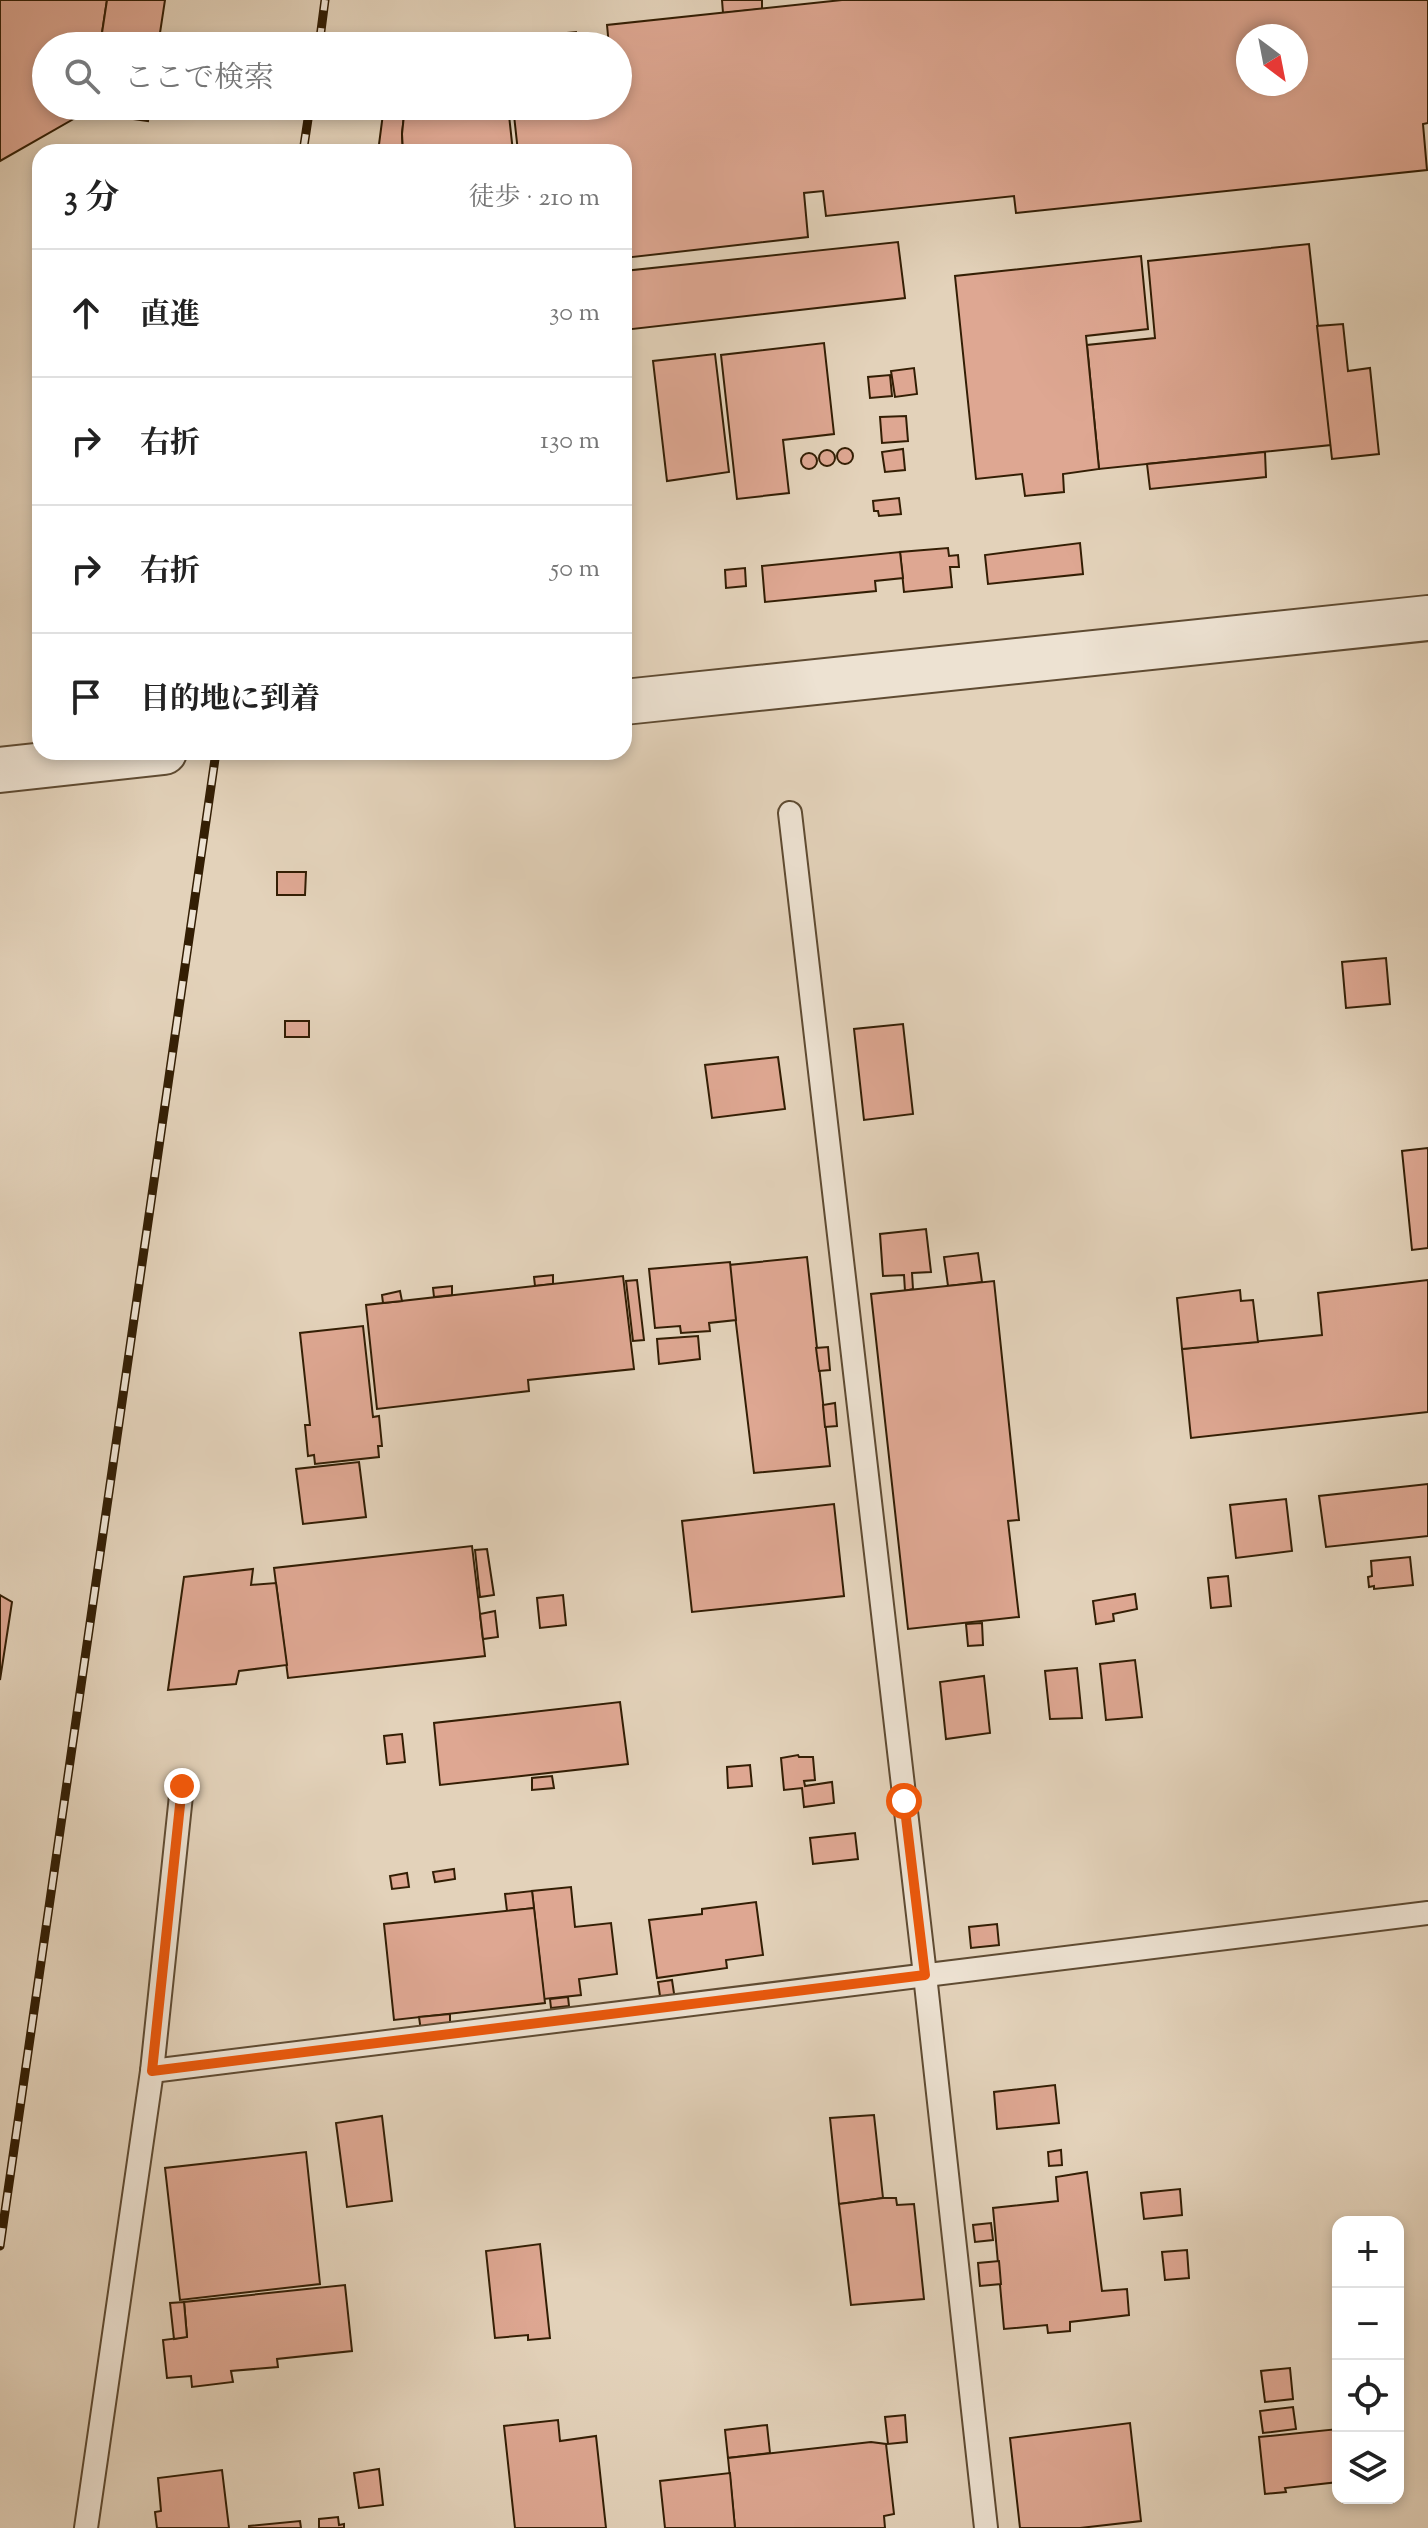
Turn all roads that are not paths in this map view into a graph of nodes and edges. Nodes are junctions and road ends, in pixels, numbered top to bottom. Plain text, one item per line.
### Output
1 (1428, 618) edge
2 (632, 701) edge
3 (91, 760) edge
4 (0, 770) edge
5 (790, 813) dead end
6 (182, 1786) dead end
7 (1428, 1913) edge
8 (925, 1975) junction
9 (152, 2071) junction
10 (86, 2528) edge
11 (986, 2528) edge

1 - 2 street
3 - 4 street
5 - 8 lane
6 - 9 lane
7 - 8 lane
8 - 9 lane
8 - 11 lane
9 - 10 lane

